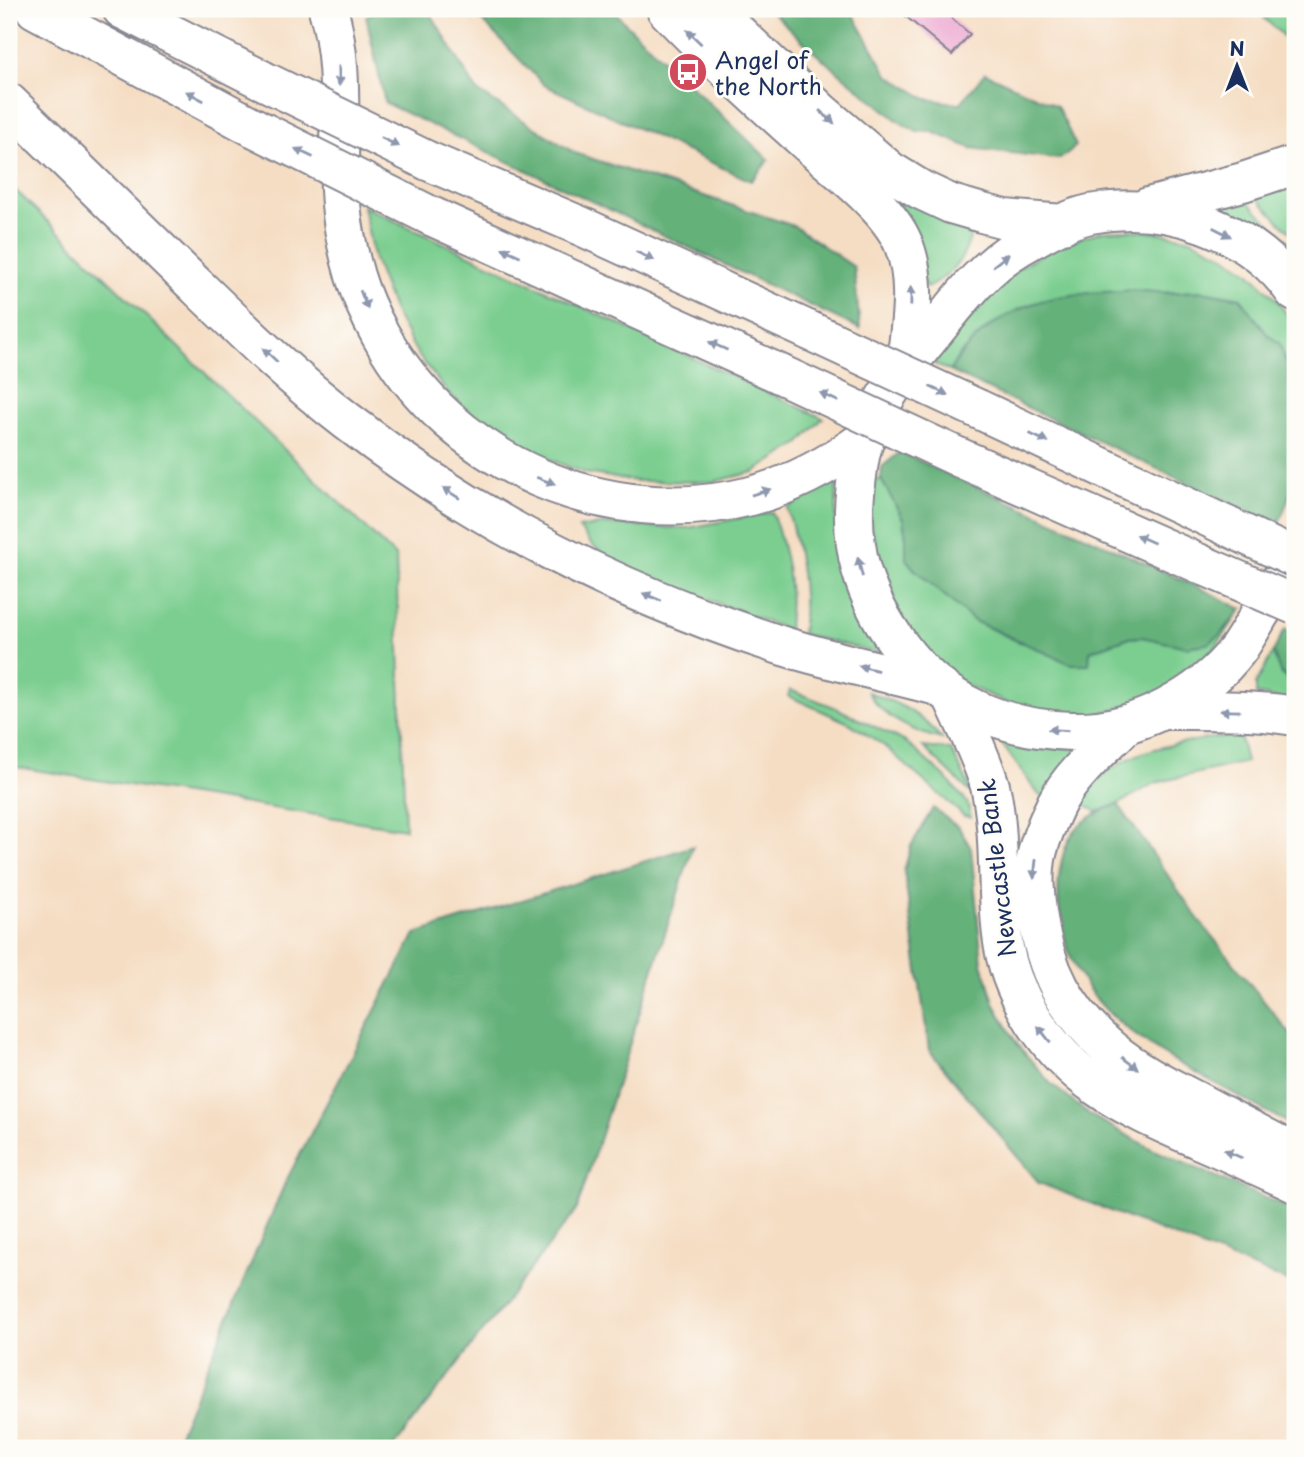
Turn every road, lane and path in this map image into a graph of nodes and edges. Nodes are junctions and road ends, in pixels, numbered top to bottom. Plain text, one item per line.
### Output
1 (36, 9) edge
2 (122, 9) edge
3 (328, 9) edge
4 (666, 9) edge
5 (712, 9) edge
6 (9, 103) edge
7 (1295, 165) edge
8 (1132, 211) junction
9 (1063, 224) junction
10 (1295, 292) edge
11 (906, 365) junction
12 (864, 440) junction
13 (1295, 556) edge
14 (1295, 605) edge
15 (943, 692) junction
16 (1164, 710) junction
17 (1295, 716) edge
18 (1126, 724) junction
19 (1295, 1153) edge
20 (1295, 1183) edge

14 -> 1 main road, bridge
2 -> 13 main road, bridge
3 -> 12 main road
11 -> 4 main road
5 -> 9 main road
15 -> 6 main road
7 - 8 main road
8 - 9 main road
8 -> 10 main road
11 -> 9 main road
11 - 12 main road
15 -> 12 main road
13 - 16 main road
18 -> 15 main road
20 -> 15 main road, Newcastle Bank
17 -> 16 main road
16 - 18 main road
18 -> 19 main road, Newcastle Bank

